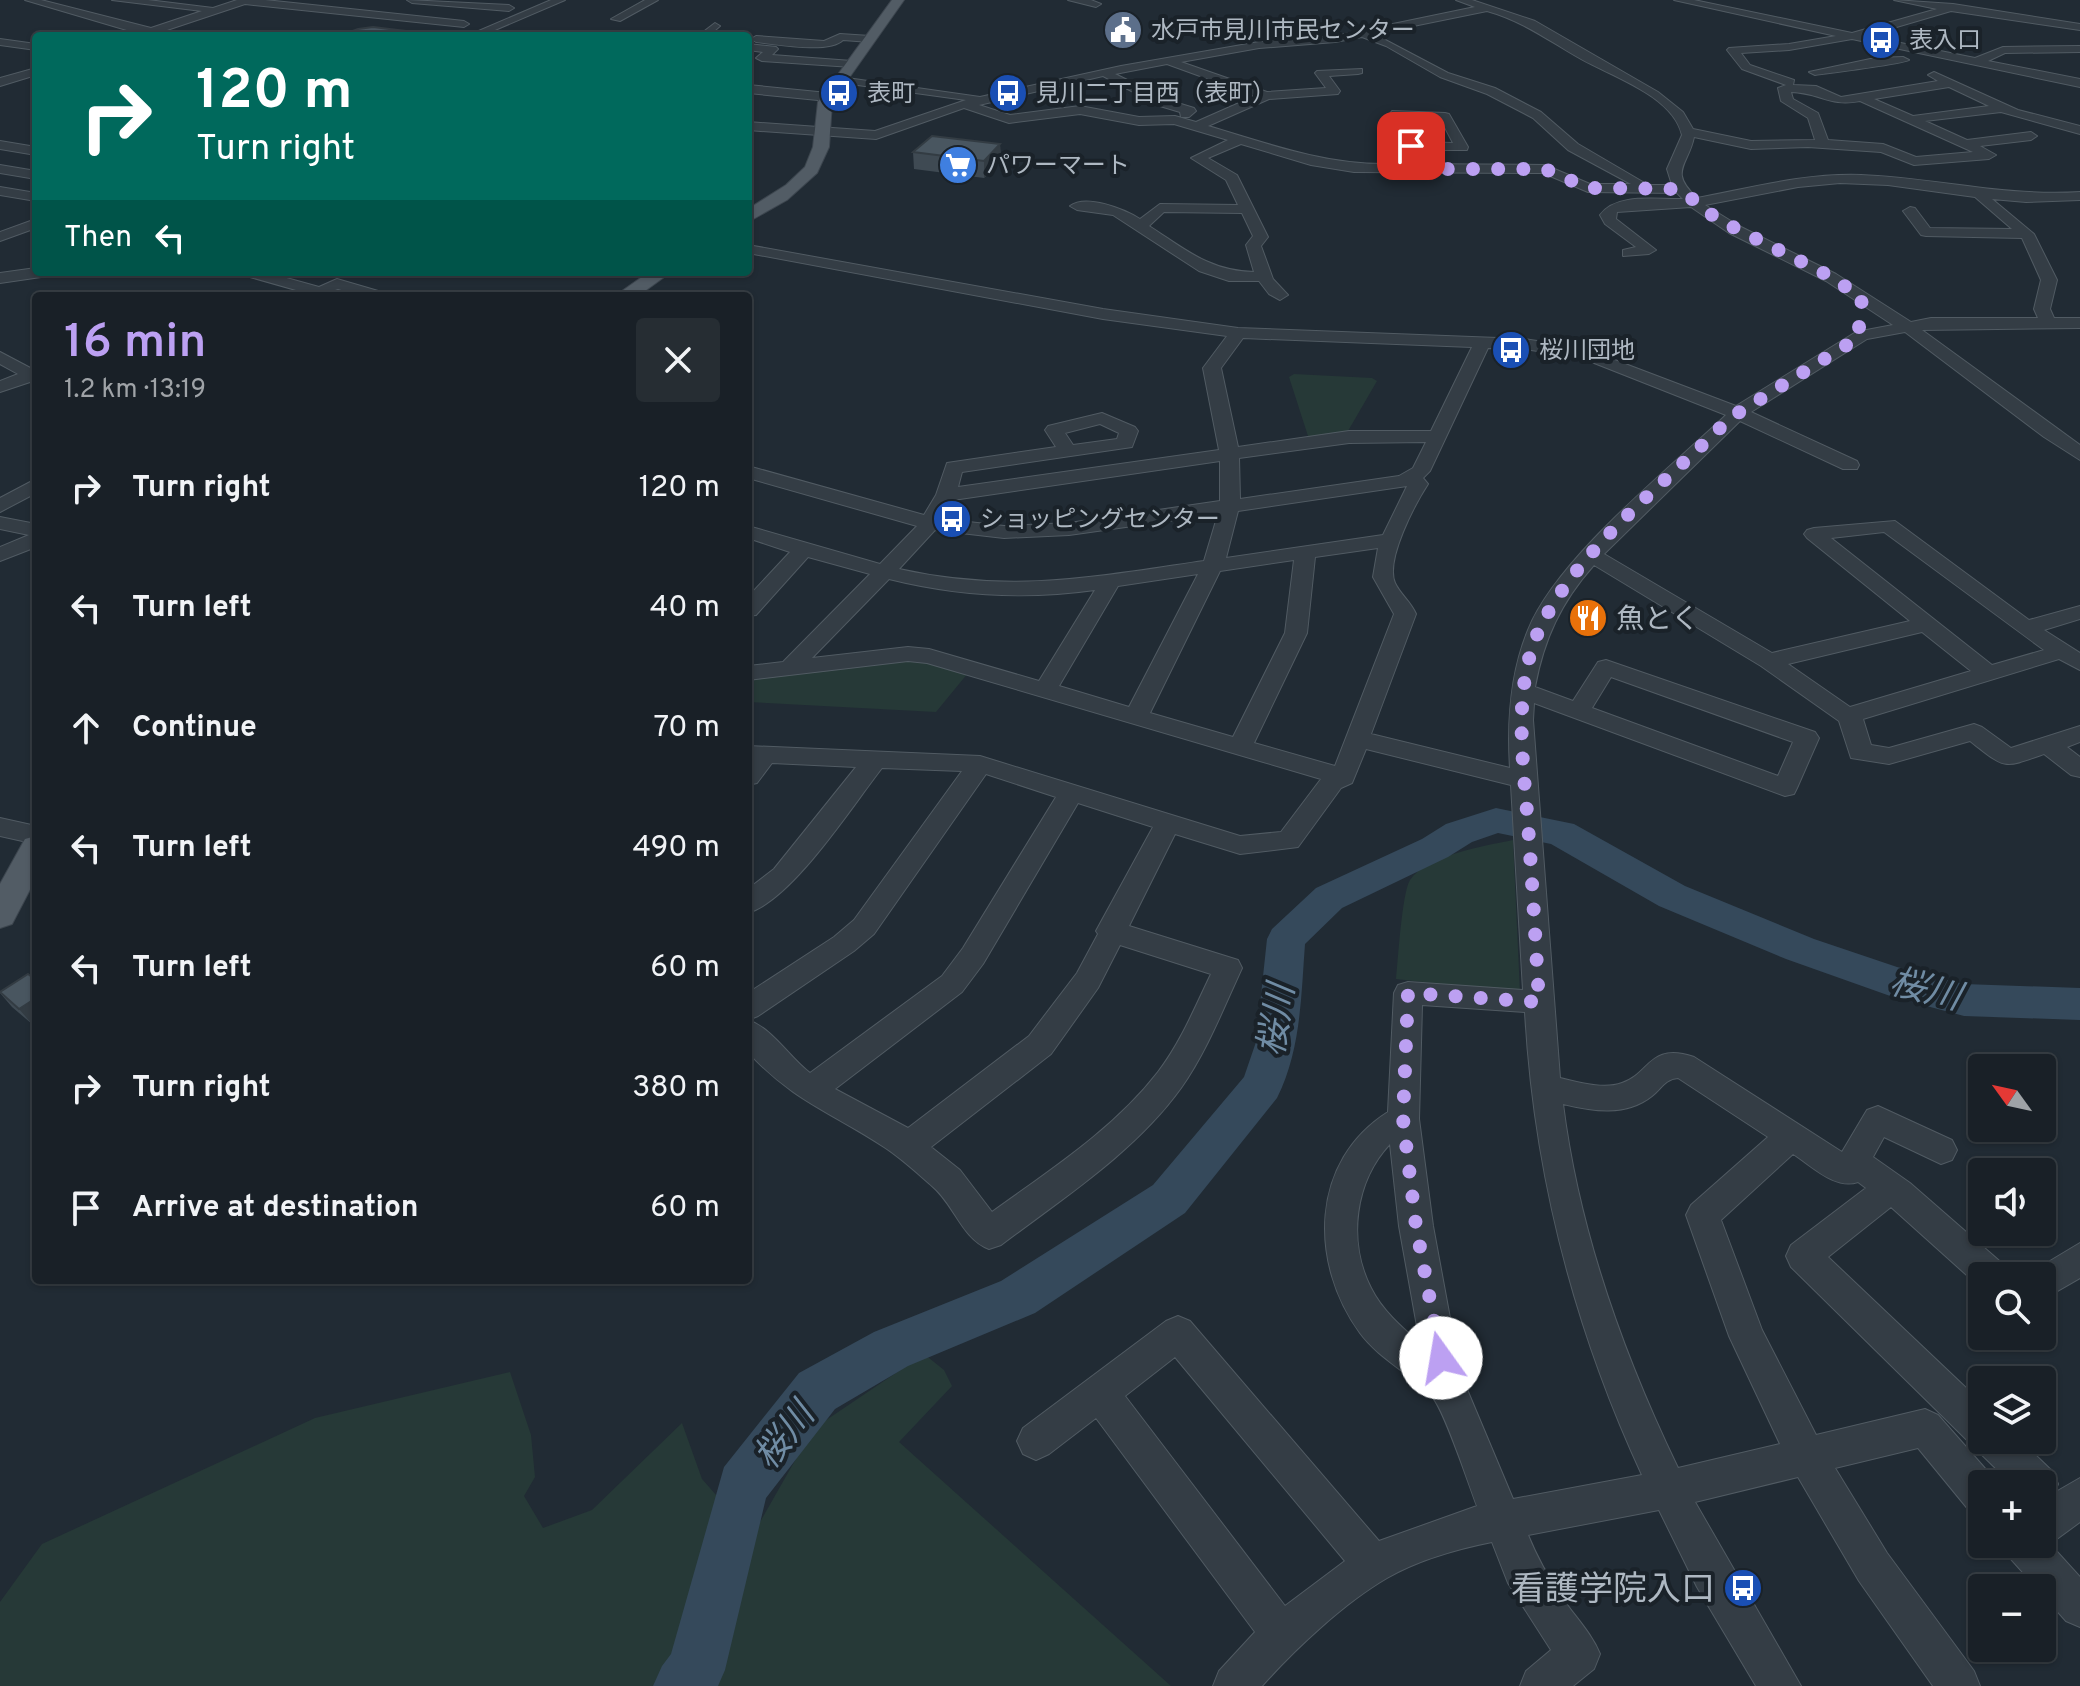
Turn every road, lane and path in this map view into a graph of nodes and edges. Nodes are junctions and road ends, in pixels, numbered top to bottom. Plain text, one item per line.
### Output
1 (117, 0) edge
2 (246, 0) edge
3 (412, 0) edge
4 (560, 0) edge
5 (653, 0) edge
6 (898, 0) edge
7 (1073, 0) edge
8 (1461, 0) edge
9 (1679, 0) edge
10 (1720, 0) edge
11 (1899, 0) edge
12 (25, 1) edge
13 (1507, 2) dead end
14 (521, 3) dead end
15 (1096, 4) dead end
16 (1487, 7) junction
17 (1953, 7) junction
18 (509, 8) junction
19 (218, 9) junction
20 (1731, 11) junction
21 (616, 19) dead end
22 (416, 20) junction
23 (464, 24) junction
24 (2080, 27) edge
25 (136, 32) edge
26 (155, 32) edge
27 (390, 32) edge
28 (445, 32) edge
29 (482, 32) edge
30 (1362, 33) junction
31 (1853, 36) junction
32 (752, 38) edge
33 (870, 39) junction
34 (0, 42) edge
35 (1284, 42) junction
36 (32, 46) edge
37 (752, 47) edge
38 (1916, 49) junction
39 (2080, 49) edge
40 (1314, 54) dead end
41 (1329, 59) dead end
42 (1167, 60) junction
43 (1903, 60) junction
44 (1978, 61) junction
45 (759, 70) dead end
46 (32, 72) edge
47 (1815, 72) dead end
48 (846, 73) junction
49 (1105, 73) junction
50 (0, 82) edge
51 (1790, 82) dead end
52 (1951, 83) junction
53 (2080, 83) edge
54 (752, 89) edge
55 (1266, 96) junction
56 (828, 97) junction
57 (1861, 97) junction
58 (982, 100) junction
59 (965, 104) junction
60 (2001, 108) junction
61 (1912, 119) junction
62 (1175, 120) junction
63 (752, 124) edge
64 (1200, 125) junction
65 (2080, 130) edge
66 (822, 132) junction
67 (1688, 132) junction
68 (2031, 136) dead end
69 (1242, 139) junction
70 (1823, 144) junction
71 (1968, 144) junction
72 (0, 145) edge
73 (1411, 146) junction
74 (32, 150) edge
75 (1391, 169) junction
76 (2, 171) edge
77 (32, 175) edge
78 (1646, 186) junction
79 (1680, 189) junction
80 (0, 191) edge
81 (1980, 194) junction
82 (32, 195) edge
83 (2080, 196) edge
84 (1694, 203) junction
85 (1077, 206) dead end
86 (1246, 209) junction
87 (1910, 211) dead end
88 (752, 214) edge
89 (32, 224) edge
90 (1141, 226) junction
91 (2027, 234) junction
92 (2, 235) edge
93 (752, 250) edge
94 (1628, 253) dead end
95 (32, 273) edge
96 (262, 276) edge
97 (315, 276) edge
98 (656, 276) edge
99 (1264, 277) junction
100 (0, 278) edge
101 (295, 285) junction
102 (320, 292) edge
103 (320, 292) edge
104 (365, 292) edge
105 (631, 292) edge
106 (1280, 295) dead end
107 (1860, 317) junction
108 (2048, 322) junction
109 (2080, 323) edge
110 (1908, 326) junction
111 (1238, 333) junction
112 (1482, 343) junction
113 (1562, 350) junction
114 (0, 357) edge
115 (1471, 367) junction
116 (29, 373) edge
117 (0, 387) edge
118 (1738, 413) junction
119 (1438, 436) junction
120 (1066, 449) dead end
121 (1229, 452) junction
122 (2080, 454) edge
123 (1850, 465) dead end
124 (752, 473) edge
125 (1412, 479) junction
126 (32, 487) edge
127 (946, 495) junction
128 (0, 506) edge
129 (1230, 506) junction
130 (0, 523) edge
131 (929, 523) junction
132 (32, 529) edge
133 (752, 533) edge
134 (1392, 540) junction
135 (32, 541) edge
136 (804, 549) junction
137 (1305, 552) junction
138 (0, 555) edge
139 (1591, 555) junction
140 (1212, 566) junction
141 (881, 572) junction
142 (1111, 580) junction
143 (752, 606) edge
144 (2080, 612) edge
145 (1927, 624) junction
146 (2026, 628) junction
147 (2072, 657) edge
148 (1769, 661) junction
149 (790, 668) junction
150 (752, 673) edge
151 (1989, 674) junction
152 (1046, 689) junction
153 (1523, 691) junction
154 (1578, 711) junction
155 (1136, 716) junction
156 (1847, 716) junction
157 (2080, 734) edge
158 (1359, 739) junction
159 (2048, 745) junction
160 (1240, 746) junction
161 (757, 754) edge
162 (876, 759) junction
163 (980, 764) junction
164 (2080, 769) edge
165 (1343, 777) junction
166 (1071, 793) junction
167 (1526, 793) junction
168 (1167, 824) junction
169 (0, 827) edge
170 (32, 834) edge
171 (32, 855) edge
172 (752, 900) edge
173 (0, 915) edge
174 (1110, 931) junction
175 (1539, 1002) junction
176 (752, 1005) edge
177 (752, 1036) edge
178 (1548, 1088) junction
179 (810, 1090) junction
180 (1403, 1119) junction
181 (1792, 1135) junction
182 (909, 1146) junction
183 (1941, 1150) dead end
184 (1854, 1161) junction
185 (1891, 1188) junction
186 (2080, 1259) edge
187 (1976, 1262) edge
188 (2056, 1275) edge
189 (1448, 1387) junction
190 (1101, 1394) junction
191 (1968, 1415) edge
192 (1036, 1441) dead end
193 (2007, 1454) edge
194 (1808, 1456) junction
195 (2023, 1470) edge
196 (1968, 1479) edge
197 (1670, 1489) junction
198 (1502, 1521) junction
199 (2036, 1558) edge
200 (1373, 1564) junction
201 (2080, 1607) edge
202 (1281, 1634) junction
203 (1234, 1686) edge
204 (1541, 1686) edge
205 (1780, 1686) edge
206 (1959, 1686) edge

1 - 19 street
2 - 19 street
2 - 22 street
3 - 18 street
4 - 29 street
5 - 21 street
6 - 33 main road
7 - 15 street
8 - 16 street
9 - 20 street
10 - 20 street
11 - 17 street
12 - 25 street
13 - 16 street
14 - 18 street
16 - 30 street
16 - 67 street
17 - 24 street
17 - 31 street
18 - 23 street
19 - 26 street
20 - 31 street
22 - 23 street
22 - 27 street
23 - 28 street
30 - 35 street
30 - 78 street
31 - 38 street
31 - 51 street
32 - 33 street
33 - 48 main road
34 - 36 street
35 - 40 street
35 - 42 street
37 - 48 street
38 - 43 street
38 - 44 street
39 - 44 street
41 - 55 street
42 - 49 street
42 - 55 street
43 - 47 street
43 - 52 street
44 - 53 street
45 - 48 street
46 - 50 street
48 - 56 main road
48 - 58 street
49 - 58 street
49 - 62 street
52 - 57 street
52 - 60 street
54 - 56 street
55 - 64 street
56 - 66 main road
57 - 61 street
57 - 70 street
58 - 59 street
59 - 62 street
59 - 66 street
60 - 61 street
60 - 65 street
61 - 71 street
62 - 64 street
63 - 66 street
64 - 69 street
66 - 88 main road
67 - 70 street
67 - 79 street
68 - 71 street
69 - 75 street
69 - 86 street
70 - 71 street
72 - 74 street
73 - 73 street
73 - 75 street
75 - 78 street
76 - 77 street
78 - 79 street
79 - 84 street
80 - 82 street
81 - 83 street
81 - 84 street
81 - 91 street
84 - 94 street
84 - 107 street
85 - 90 street
86 - 90 street
86 - 99 street
87 - 91 street
89 - 92 street
90 - 99 street
91 - 108 street
93 - 111 street
95 - 100 street
96 - 101 street
97 - 101 street
98 - 105 main road
99 - 106 street
101 - 102 street
103 - 104 street
107 - 110 street
107 - 110 street
107 - 118 street
108 - 109 street
108 - 110 street
110 - 122 street
111 - 112 street
111 - 121 street
112 - 113 street
112 - 115 street
113 - 115 street
113 - 118 street
114 - 116 street
115 - 119 street
116 - 117 street
118 - 123 street
118 - 139 street
119 - 121 street
119 - 125 street
120 - 127 street
121 - 127 street
121 - 129 street
124 - 131 street
125 - 129 street
125 - 134 street
126 - 128 street
127 - 131 street
129 - 131 street
129 - 140 street
130 - 132 street
131 - 141 street
133 - 136 street
134 - 137 street
134 - 158 street
135 - 138 street
136 - 141 street
136 - 143 street
137 - 140 street
137 - 160 street
139 - 148 street
139 - 153 street
140 - 142 street
140 - 155 street
141 - 142 street
141 - 149 street
142 - 152 street
144 - 146 street
145 - 146 street
145 - 148 street
145 - 151 street
146 - 147 street
147 - 151 street
148 - 156 street
149 - 150 street
149 - 152 street
151 - 156 street
152 - 155 street
153 - 154 street
153 - 167 street
154 - 154 street
155 - 160 street
156 - 159 street
157 - 159 street
158 - 165 street
158 - 167 street
159 - 164 street
160 - 165 street
161 - 162 street
162 - 163 street
162 - 172 street
163 - 166 street
163 - 176 street
165 - 168 street
166 - 168 street
166 - 179 street
167 - 175 street
168 - 174 street
169 - 170 street
171 - 173 main road
174 - 182 street
174 - 182 street
175 - 178 street
175 - 180 street
177 - 179 street
178 - 181 street
178 - 197 street
179 - 182 street
180 - 189 street
180 - 189 street
181 - 184 street
181 - 194 street
183 - 184 street
184 - 185 street
185 - 187 street
185 - 191 street
186 - 188 street
189 - 198 street
190 - 192 street
190 - 200 street
190 - 202 street
193 - 195 street
194 - 196 street
194 - 197 street
194 - 206 street
197 - 198 street
197 - 205 street
198 - 200 street
198 - 204 street
199 - 201 street
200 - 202 street
202 - 203 street

